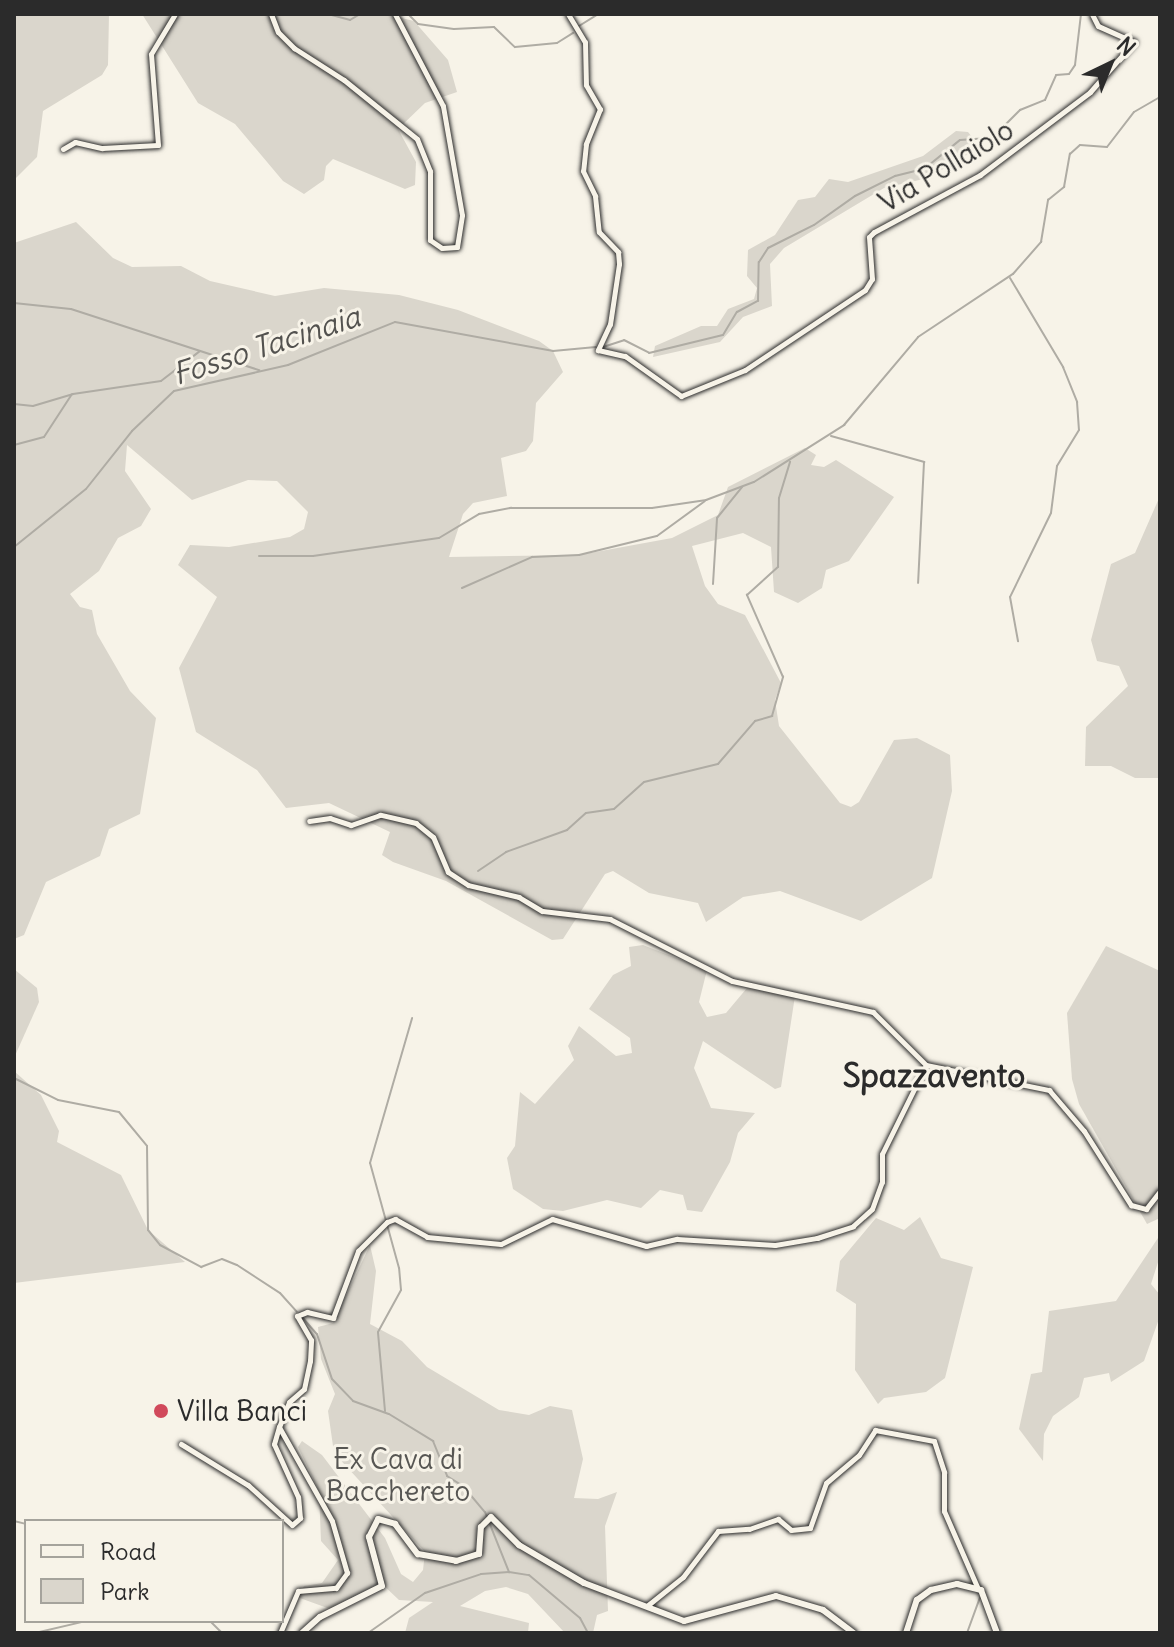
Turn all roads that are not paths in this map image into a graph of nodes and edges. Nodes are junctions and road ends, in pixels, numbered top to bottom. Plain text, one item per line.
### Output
1 (175, 14) edge
2 (271, 14) edge
3 (395, 14) edge
4 (568, 14) edge
5 (1092, 14) edge
6 (63, 149) dead end
7 (309, 821) dead end
8 (926, 1062) junction
9 (1160, 1191) edge
10 (279, 1427) junction
11 (181, 1444) dead end
12 (978, 1589) junction
13 (648, 1605) junction
14 (280, 1633) edge
15 (302, 1633) edge
16 (854, 1633) edge
17 (906, 1633) edge
18 (997, 1633) edge

1 - 6 street
2 - 3 street
4 - 5 street, Via Pollaiolo
7 - 8 street
8 - 9 street
8 - 10 street
10 - 11 street
10 - 14 street
12 - 13 street
12 - 17 street
12 - 18 street
13 - 15 street
13 - 16 street

